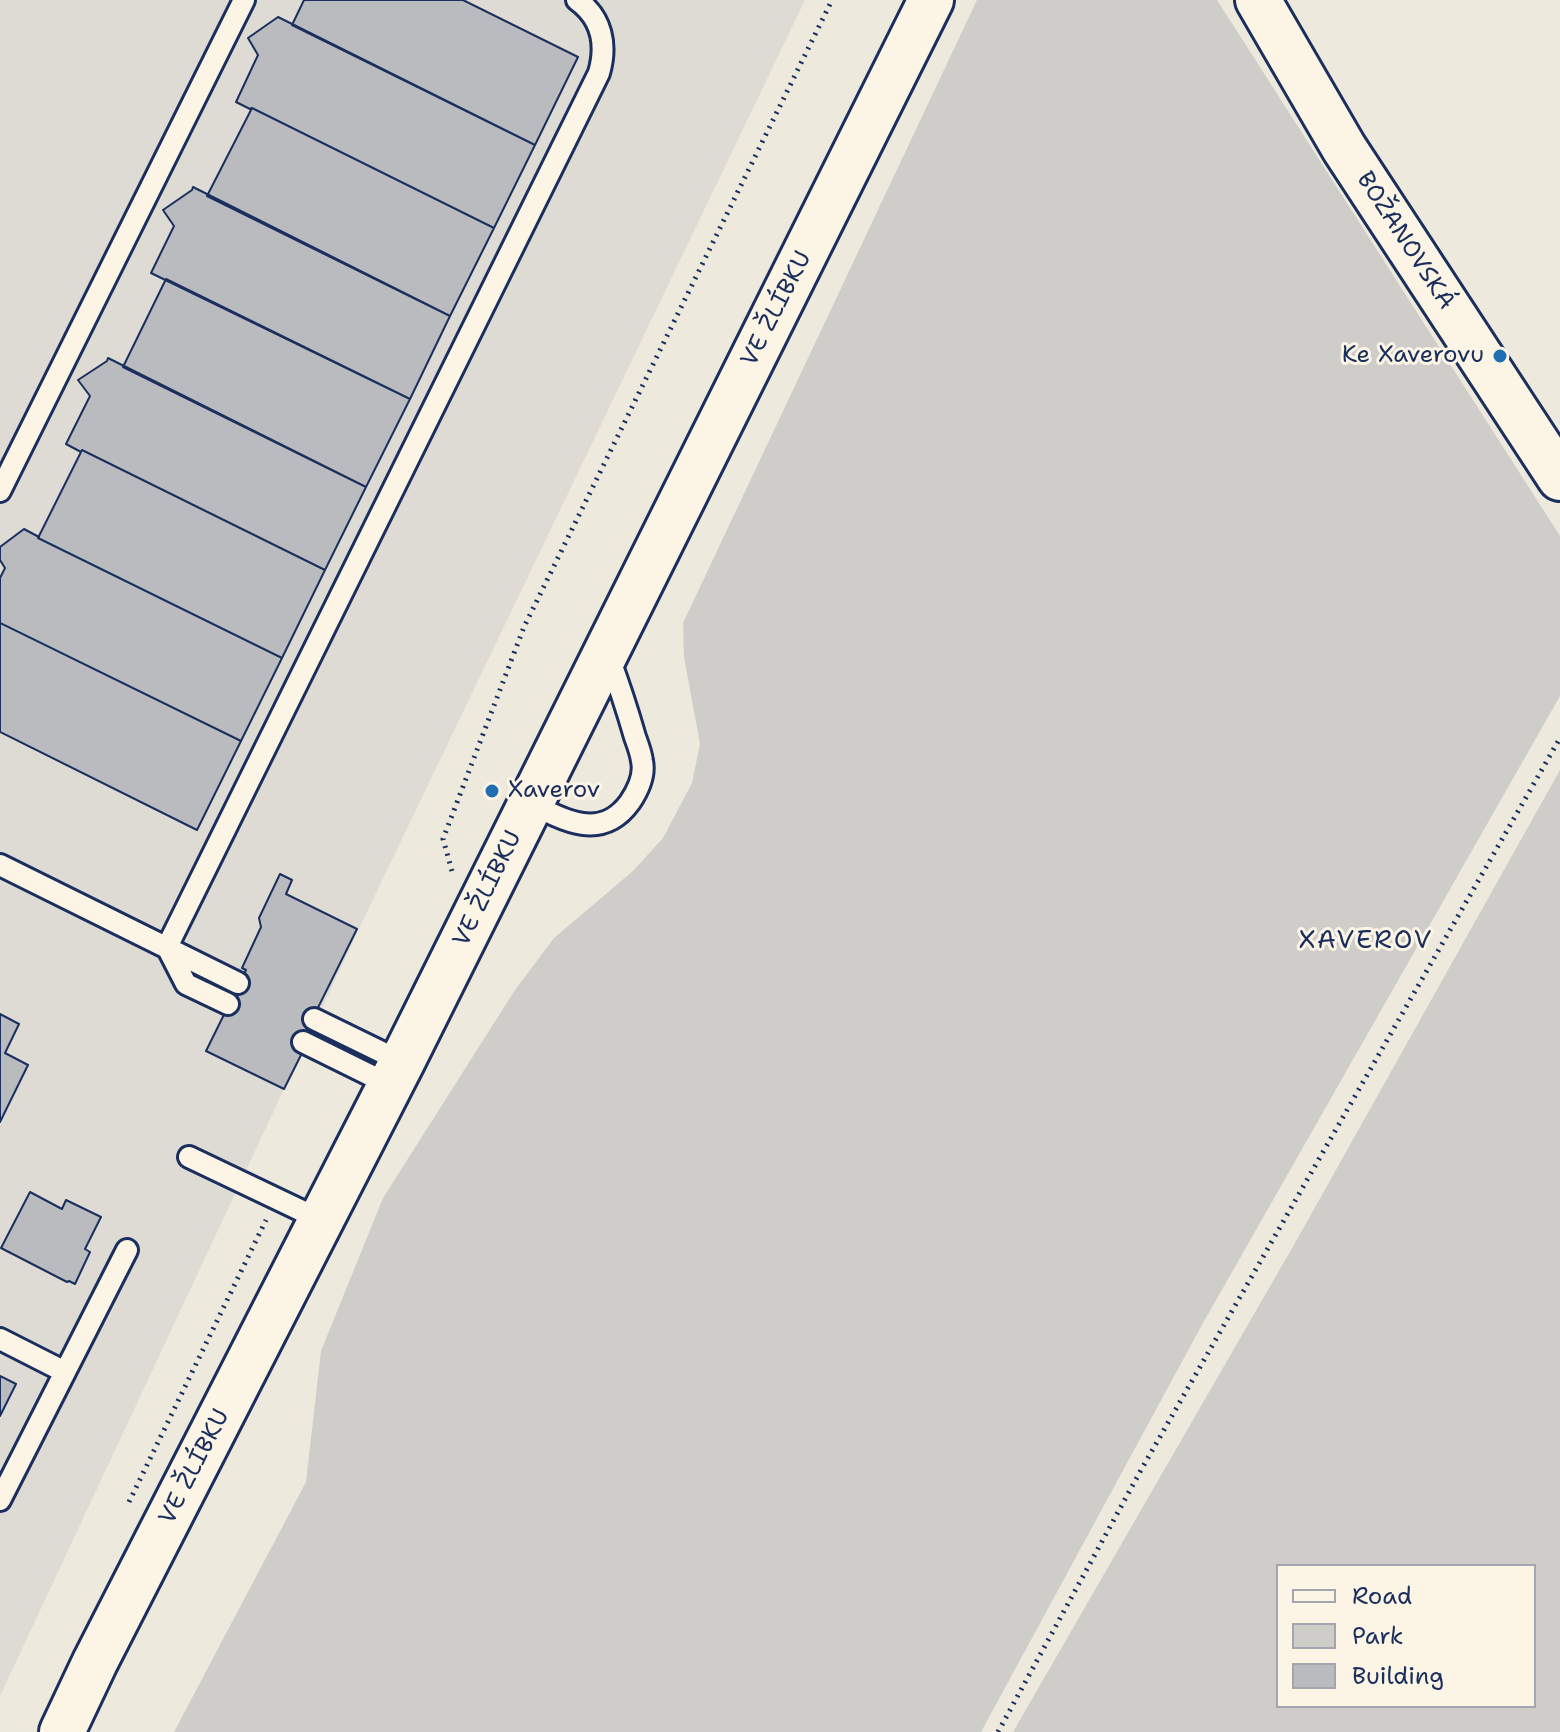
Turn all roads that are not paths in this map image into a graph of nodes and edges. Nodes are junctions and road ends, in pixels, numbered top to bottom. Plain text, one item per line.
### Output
1 (244, 0) edge
2 (577, 0) edge
3 (931, 0) edge
4 (1258, 0) edge
5 (1560, 478) edge
6 (0, 491) edge
7 (606, 650) junction
8 (531, 803) junction
9 (0, 865) edge
10 (167, 947) junction
11 (238, 983) dead end
12 (228, 1004) dead end
13 (314, 1019) dead end
14 (303, 1042) dead end
15 (396, 1074) junction
16 (189, 1157) dead end
17 (321, 1220) junction
18 (127, 1250) dead end
19 (0, 1339) edge
20 (65, 1372) junction
21 (0, 1500) edge
22 (62, 1732) edge

1 - 6 lane
2 - 10 lane
3 - 7 street, VE ŽLÍBKU
4 - 5 street, BOŽANOVSKÁ
7 - 8 street, VE ŽLÍBKU
7 - 8 lane
8 - 15 street, VE ŽLÍBKU
9 - 10 lane
10 - 11 lane
10 - 12 lane
13 - 15 lane
14 - 15 lane
15 - 17 street, VE ŽLÍBKU
16 - 17 lane
17 - 22 street, VE ŽLÍBKU
18 - 20 lane
19 - 20 lane
20 - 21 lane

